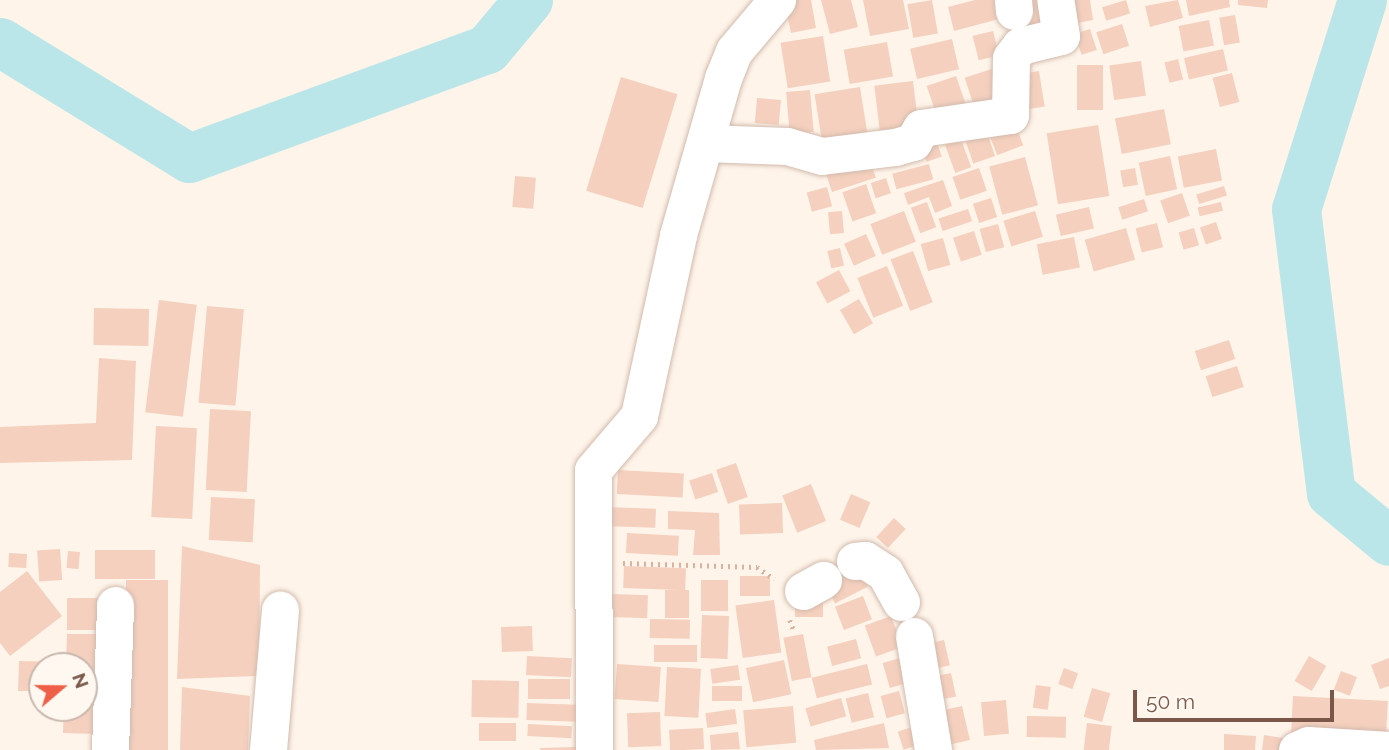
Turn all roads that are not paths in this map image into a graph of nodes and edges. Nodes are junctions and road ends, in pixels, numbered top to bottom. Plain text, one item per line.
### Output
1 (777, 0) edge
2 (1055, 0) edge
3 (705, 143) junction
4 (855, 561) dead end
5 (901, 602) dead end
6 (116, 605) dead end
7 (280, 610) dead end
8 (914, 636) dead end
9 (110, 750) edge
10 (268, 750) edge
11 (594, 750) edge
12 (933, 750) edge
13 (1297, 750) edge
14 (1381, 750) edge
15 (1389, 750) edge

1 - 3 street
2 - 3 street
3 - 11 street
4 - 5 street
6 - 9 street
7 - 10 street
8 - 12 street
13 - 14 street
14 - 15 street

